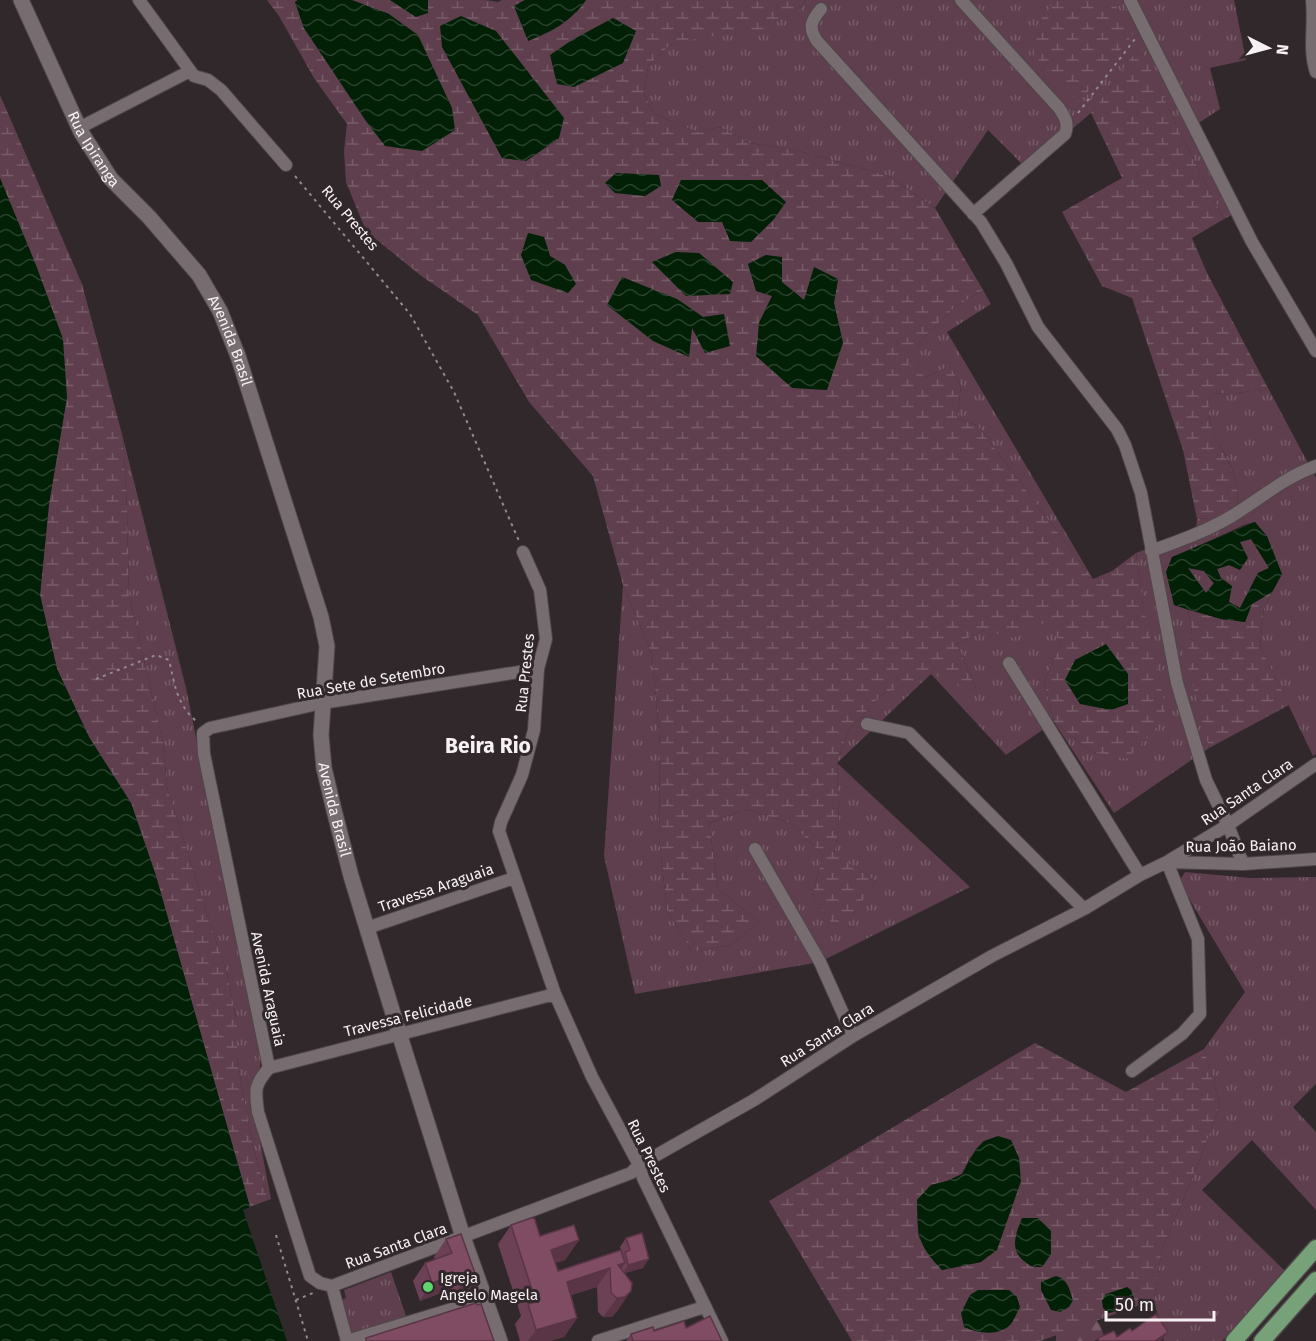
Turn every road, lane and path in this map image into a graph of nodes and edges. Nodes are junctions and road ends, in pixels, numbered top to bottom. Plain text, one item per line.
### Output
1 (21, 0) edge
2 (140, 0) edge
3 (961, 0) edge
4 (1130, 0) edge
5 (1312, 0) edge
6 (821, 9) dead end
7 (1144, 28) junction
8 (190, 71) junction
9 (1316, 72) edge
10 (1067, 127) junction
11 (79, 128) junction
12 (286, 165) joint
13 (974, 214) junction
14 (199, 275) joint
15 (1316, 351) edge
16 (1316, 466) edge
17 (1151, 551) junction
18 (523, 552) joint
19 (1009, 663) dead end
20 (538, 669) junction
21 (96, 679) dead end
22 (322, 704) junction
23 (867, 724) dead end
24 (210, 728) junction
25 (1316, 764) edge
26 (1228, 825) junction
27 (755, 849) dead end
28 (1316, 859) edge
29 (1167, 862) junction
30 (1243, 864) junction
31 (1140, 875) junction
32 (514, 878) junction
33 (1084, 909) junction
34 (367, 928) junction
35 (555, 994) junction
36 (399, 1034) junction
37 (853, 1036) junction
38 (269, 1068) junction
39 (1132, 1071) dead end
40 (639, 1166) junction
41 (276, 1235) dead end
42 (463, 1237) junction
43 (1316, 1248) edge
44 (1316, 1280) edge
45 (332, 1286) junction
46 (485, 1299) junction
47 (704, 1306) junction
48 (308, 1341) edge
49 (347, 1341) edge
50 (500, 1341) edge
51 (598, 1341) edge
52 (722, 1341) edge
53 (1234, 1341) edge
54 (1262, 1341) edge

1 - 11 street, Rua Ipiranga
2 - 8 street
3 - 10 street
4 - 7 street
5 - 9 street
6 - 13 street
7 - 10 path
7 - 15 street
8 - 11 street
8 - 12 street
10 - 13 street
11 - 14 street, Rua Ipiranga
12 - 18 path, Rua Prestes
13 - 17 street
14 - 22 street, Avenida Brasil
16 - 17 street
17 - 26 street
18 - 20 street, Rua Prestes
19 - 31 street
20 - 22 street, Rua Sete de Setembro
20 - 32 street, Rua Prestes
21 - 24 path
22 - 24 street, Rua Sete de Setembro
22 - 34 street, Avenida Brasil
23 - 33 street
24 - 38 street, Avenida Araguaia
25 - 26 street, Rua Santa Clara
26 - 29 street, Rua Santa Clara
26 - 30 street
27 - 37 street
28 - 30 street, Rua João Baiano
29 - 30 street, Rua João Baiano
29 - 31 street, Rua Santa Clara
29 - 39 street
31 - 33 street, Rua Santa Clara
32 - 34 street, Travessa Araguaia
32 - 35 street, Rua Prestes
33 - 37 street, Rua Santa Clara
34 - 36 street, Avenida Brasil
35 - 36 street, Travessa Felicidade
35 - 40 street, Rua Prestes
36 - 38 street, Travessa Felicidade
36 - 42 street, Avenida Brasil
37 - 40 street, Rua Santa Clara
38 - 45 street, Avenida Araguaia
40 - 42 street, Rua Santa Clara
40 - 47 street, Rua Prestes
41 - 48 path
42 - 45 street, Rua Santa Clara
42 - 46 street, Avenida Brasil
43 - 53 main road
44 - 54 main road
45 - 49 street
46 - 49 street
46 - 50 street, Avenida Brasil
47 - 51 street
47 - 52 street, Rua Prestes

